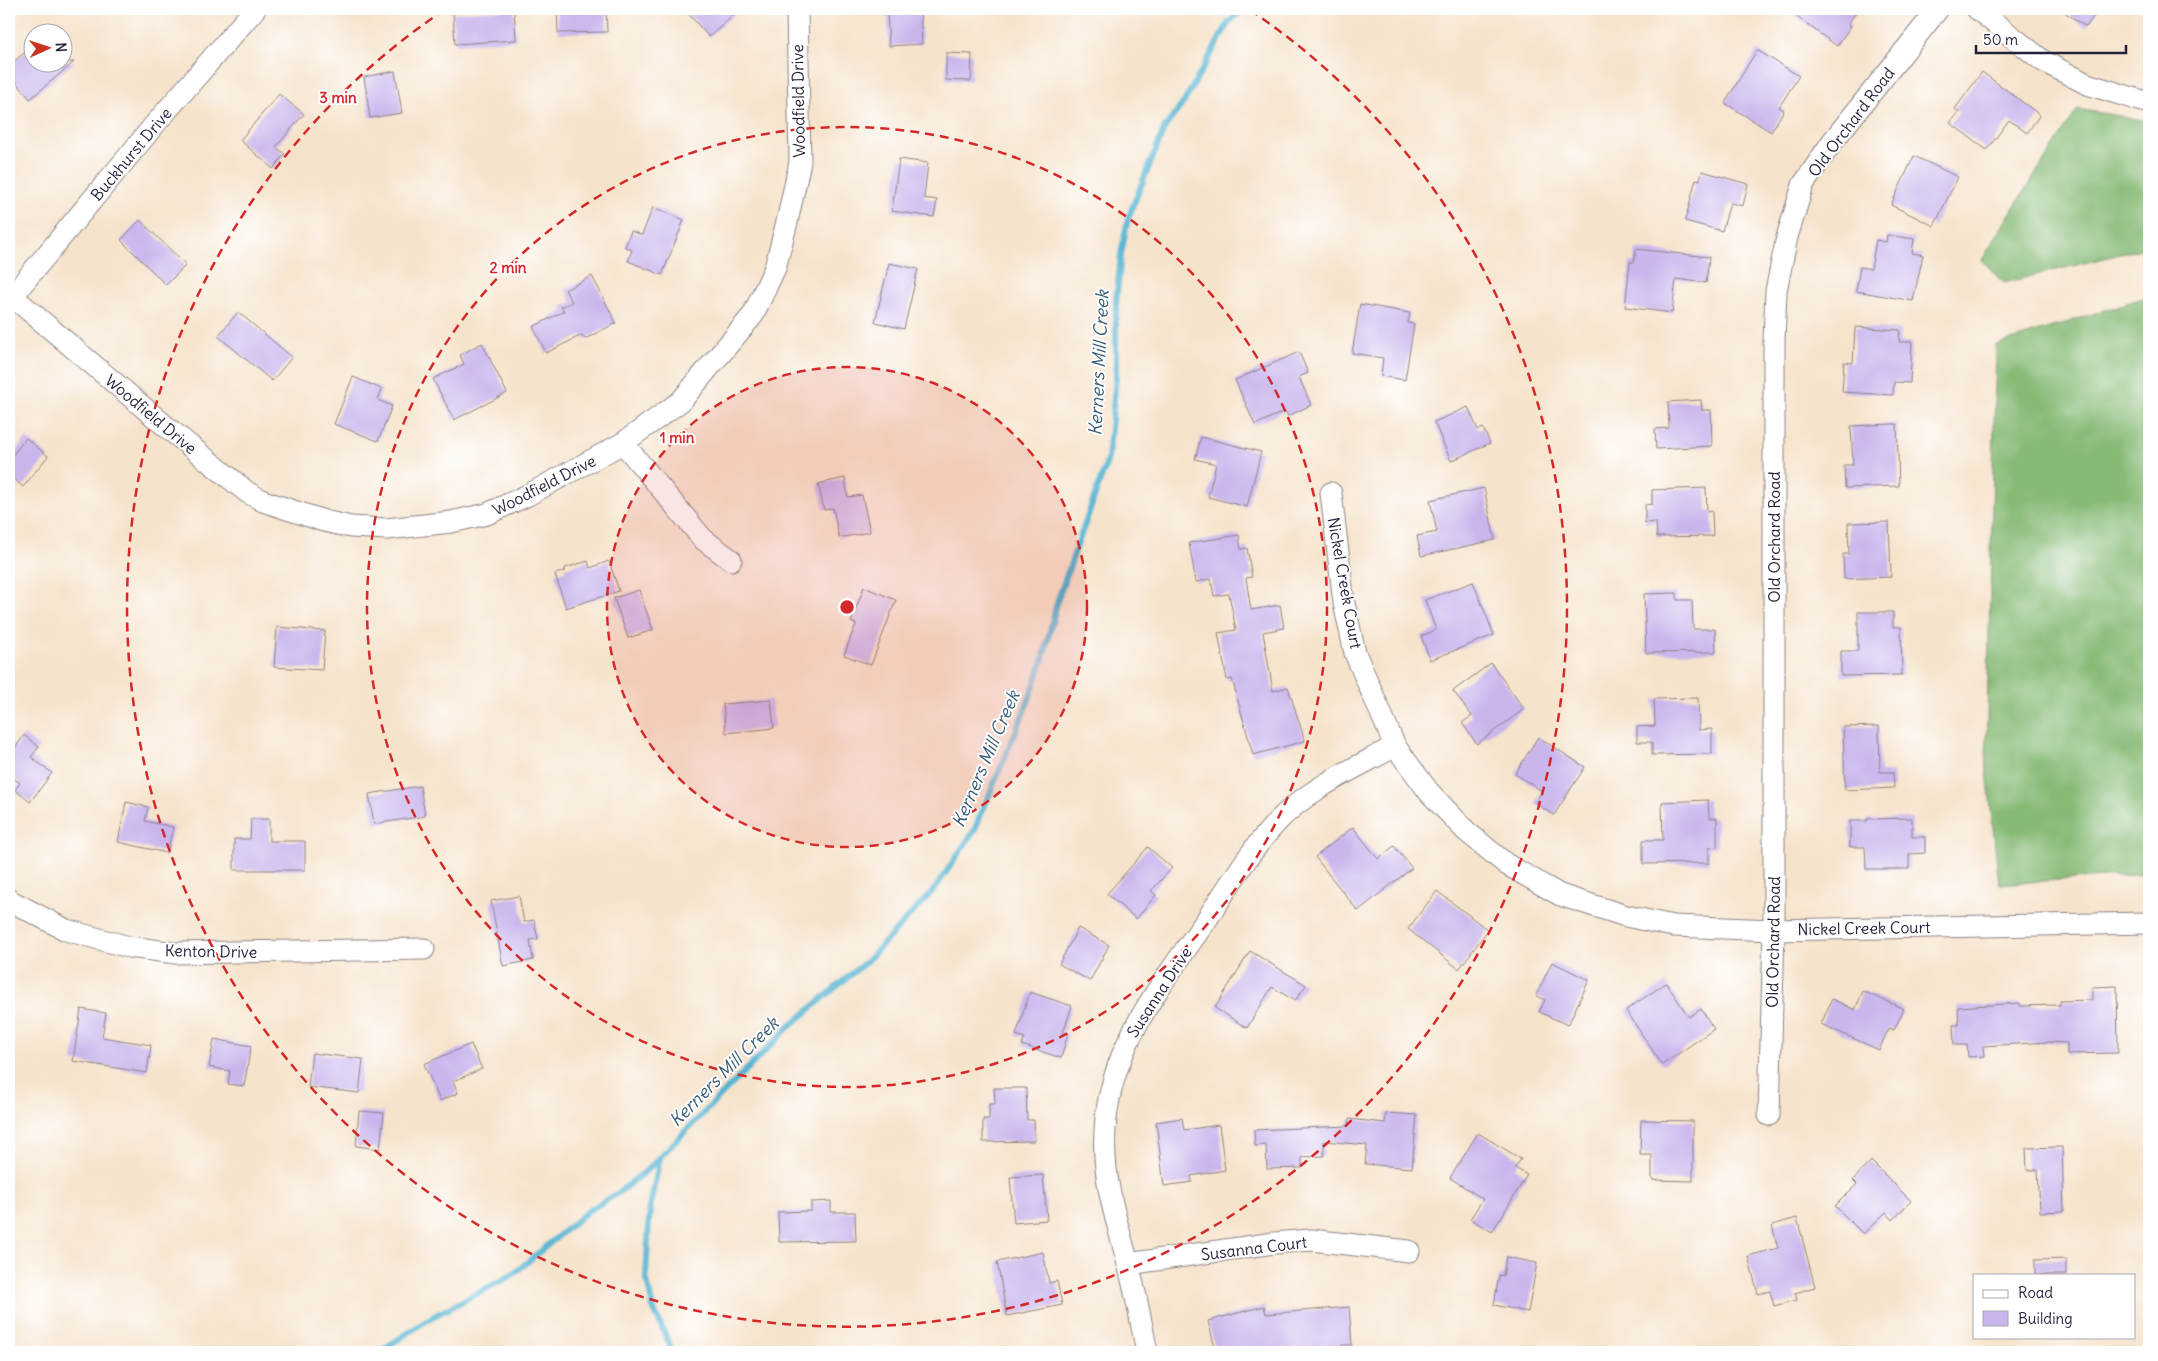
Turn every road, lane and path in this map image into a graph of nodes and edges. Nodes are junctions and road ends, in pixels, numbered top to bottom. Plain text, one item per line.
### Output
1 (255, 9) edge
2 (797, 9) edge
3 (1938, 9) edge
4 (1977, 9) edge
5 (2149, 104) edge
6 (10, 298) edge
7 (623, 443) junction
8 (1331, 494) dead end
9 (730, 560) dead end
10 (1395, 746) junction
11 (9, 900) edge
12 (2149, 923) edge
13 (1774, 930) junction
14 (424, 949) dead end
15 (1769, 1115) dead end
16 (1409, 1251) dead end
17 (1128, 1264) junction
18 (1147, 1352) edge

1 - 6 street, Buckhurst Drive
2 - 7 street, Woodfield Drive
3 - 13 street, Old Orchard Road
4 - 5 street
6 - 7 street, Woodfield Drive
7 - 9 street
8 - 10 street, Nickel Creek Court
10 - 13 street, Nickel Creek Court
10 - 17 street, Susanna Drive
11 - 14 street, Kenton Drive
12 - 13 street, Nickel Creek Court
13 - 15 street, Old Orchard Road
16 - 17 street, Susanna Court
17 - 18 street, Susanna Drive

